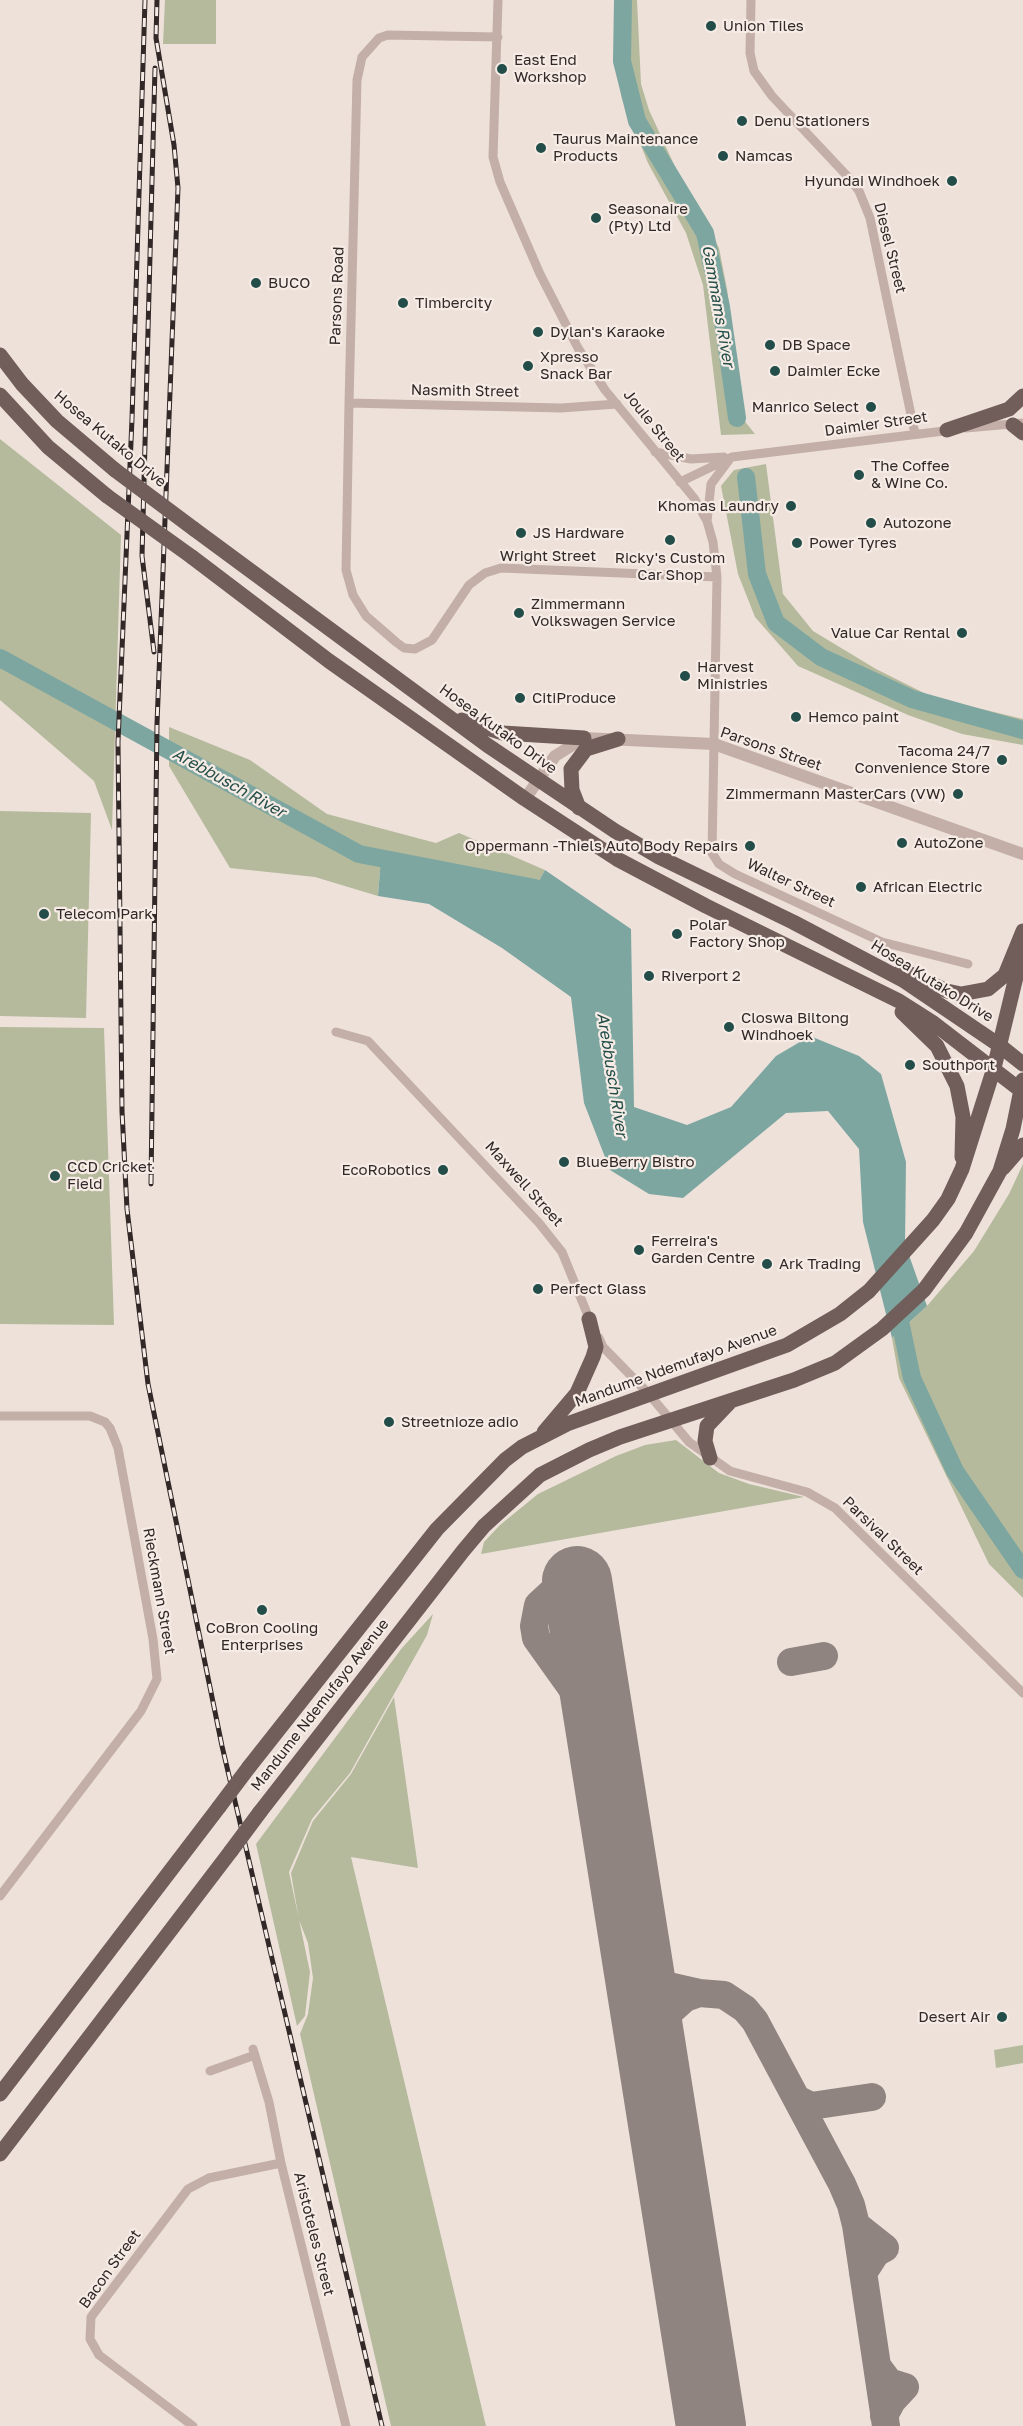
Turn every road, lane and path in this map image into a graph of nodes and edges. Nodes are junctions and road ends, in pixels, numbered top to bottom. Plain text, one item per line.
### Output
1 (498, 0) edge
2 (751, 0) edge
3 (498, 37) junction
4 (0, 355) edge
5 (0, 396) edge
6 (1023, 396) edge
7 (349, 404) junction
8 (617, 404) junction
9 (1020, 427) edge
10 (947, 430) junction
11 (915, 434) junction
12 (655, 452) junction
13 (732, 457) junction
14 (680, 482) junction
15 (707, 521) junction
16 (717, 577) junction
17 (415, 649) joint
18 (445, 713) junction
19 (584, 738) junction
20 (618, 739) junction
21 (714, 744) junction
22 (538, 780) junction
23 (525, 799) junction
24 (579, 808) junction
25 (1023, 854) edge
26 (793, 922) junction
27 (1023, 931) edge
28 (1023, 948) edge
29 (968, 963) dead end
30 (861, 981) junction
31 (336, 1032) dead end
32 (999, 1045) junction
33 (1023, 1064) edge
34 (994, 1068) junction
35 (1022, 1087) edge
36 (1023, 1145) edge
37 (962, 1169) junction
38 (1000, 1171) junction
39 (589, 1319) junction
40 (648, 1393) junction
41 (734, 1399) junction
42 (0, 1416) edge
43 (670, 1420) junction
44 (541, 1436) junction
45 (710, 1458) junction
46 (1023, 1693) edge
47 (0, 1896) edge
48 (210, 2071) dead end
49 (0, 2094) edge
50 (0, 2154) edge
51 (281, 2163) junction
52 (187, 2424) edge
53 (346, 2426) edge

1 - 3 street, Joule Street
2 - 11 street, Diesel Street
3 - 7 street, Parsons Road
3 - 8 street, Joule Street
4 - 18 main road, Hosea Kutako Drive, bridge
5 - 23 main road, bridge
6 - 10 main road
7 - 8 street, Nasmith Street
7 - 17 street, Parsons Road
8 - 12 street, Joule Street
9 - 10 street, Daimler Street
10 - 11 street, Daimler Street
11 - 13 street, Daimler Street
12 - 13 street, Daimler Street
12 - 14 street, Joule Street
13 - 14 street, Daimler Street
13 - 15 street
14 - 15 street, Joule Street
15 - 16 street, Joule Street
16 - 17 street, Wright Street
16 - 21 street, Joule Street
18 - 19 main road
18 - 22 main road, Hosea Kutako Drive
19 - 20 street, Parsons Street
19 - 22 street
20 - 21 street, Parsons Street
20 - 24 main road
21 - 25 street, Parsons Street
21 - 29 street, Walter Street
22 - 23 street
22 - 24 main road, Hosea Kutako Drive
23 - 30 main road
24 - 26 main road, Hosea Kutako Drive
26 - 27 main road
26 - 32 main road, Hosea Kutako Drive
28 - 32 main road, Mandume Ndemufayo Avenue
30 - 34 main road
30 - 37 main road
31 - 39 street, Maxwell Street
32 - 33 main road, Hosea Kutako Drive
32 - 34 main road, Mandume Ndemufayo Avenue
34 - 35 main road
34 - 37 main road, Mandume Ndemufayo Avenue
35 - 38 main road, Mandume Ndemufayo Avenue
36 - 38 main road
37 - 40 main road, Mandume Ndemufayo Avenue
38 - 41 main road, Mandume Ndemufayo Avenue
39 - 40 street, Maxwell Street
39 - 44 main road
40 - 43 street, Maxwell Street
40 - 44 main road, Mandume Ndemufayo Avenue
41 - 43 main road, Mandume Ndemufayo Avenue
41 - 45 main road
42 - 47 street, Rieckmann Street
43 - 45 street, Parsival Street
43 - 50 main road, Mandume Ndemufayo Avenue, bridge
44 - 49 main road, Mandume Ndemufayo Avenue, bridge
45 - 46 street, Parsival Street
48 - 51 street, Aristoteles Street
51 - 52 street, Bacon Street
51 - 53 street, Aristoteles Street

